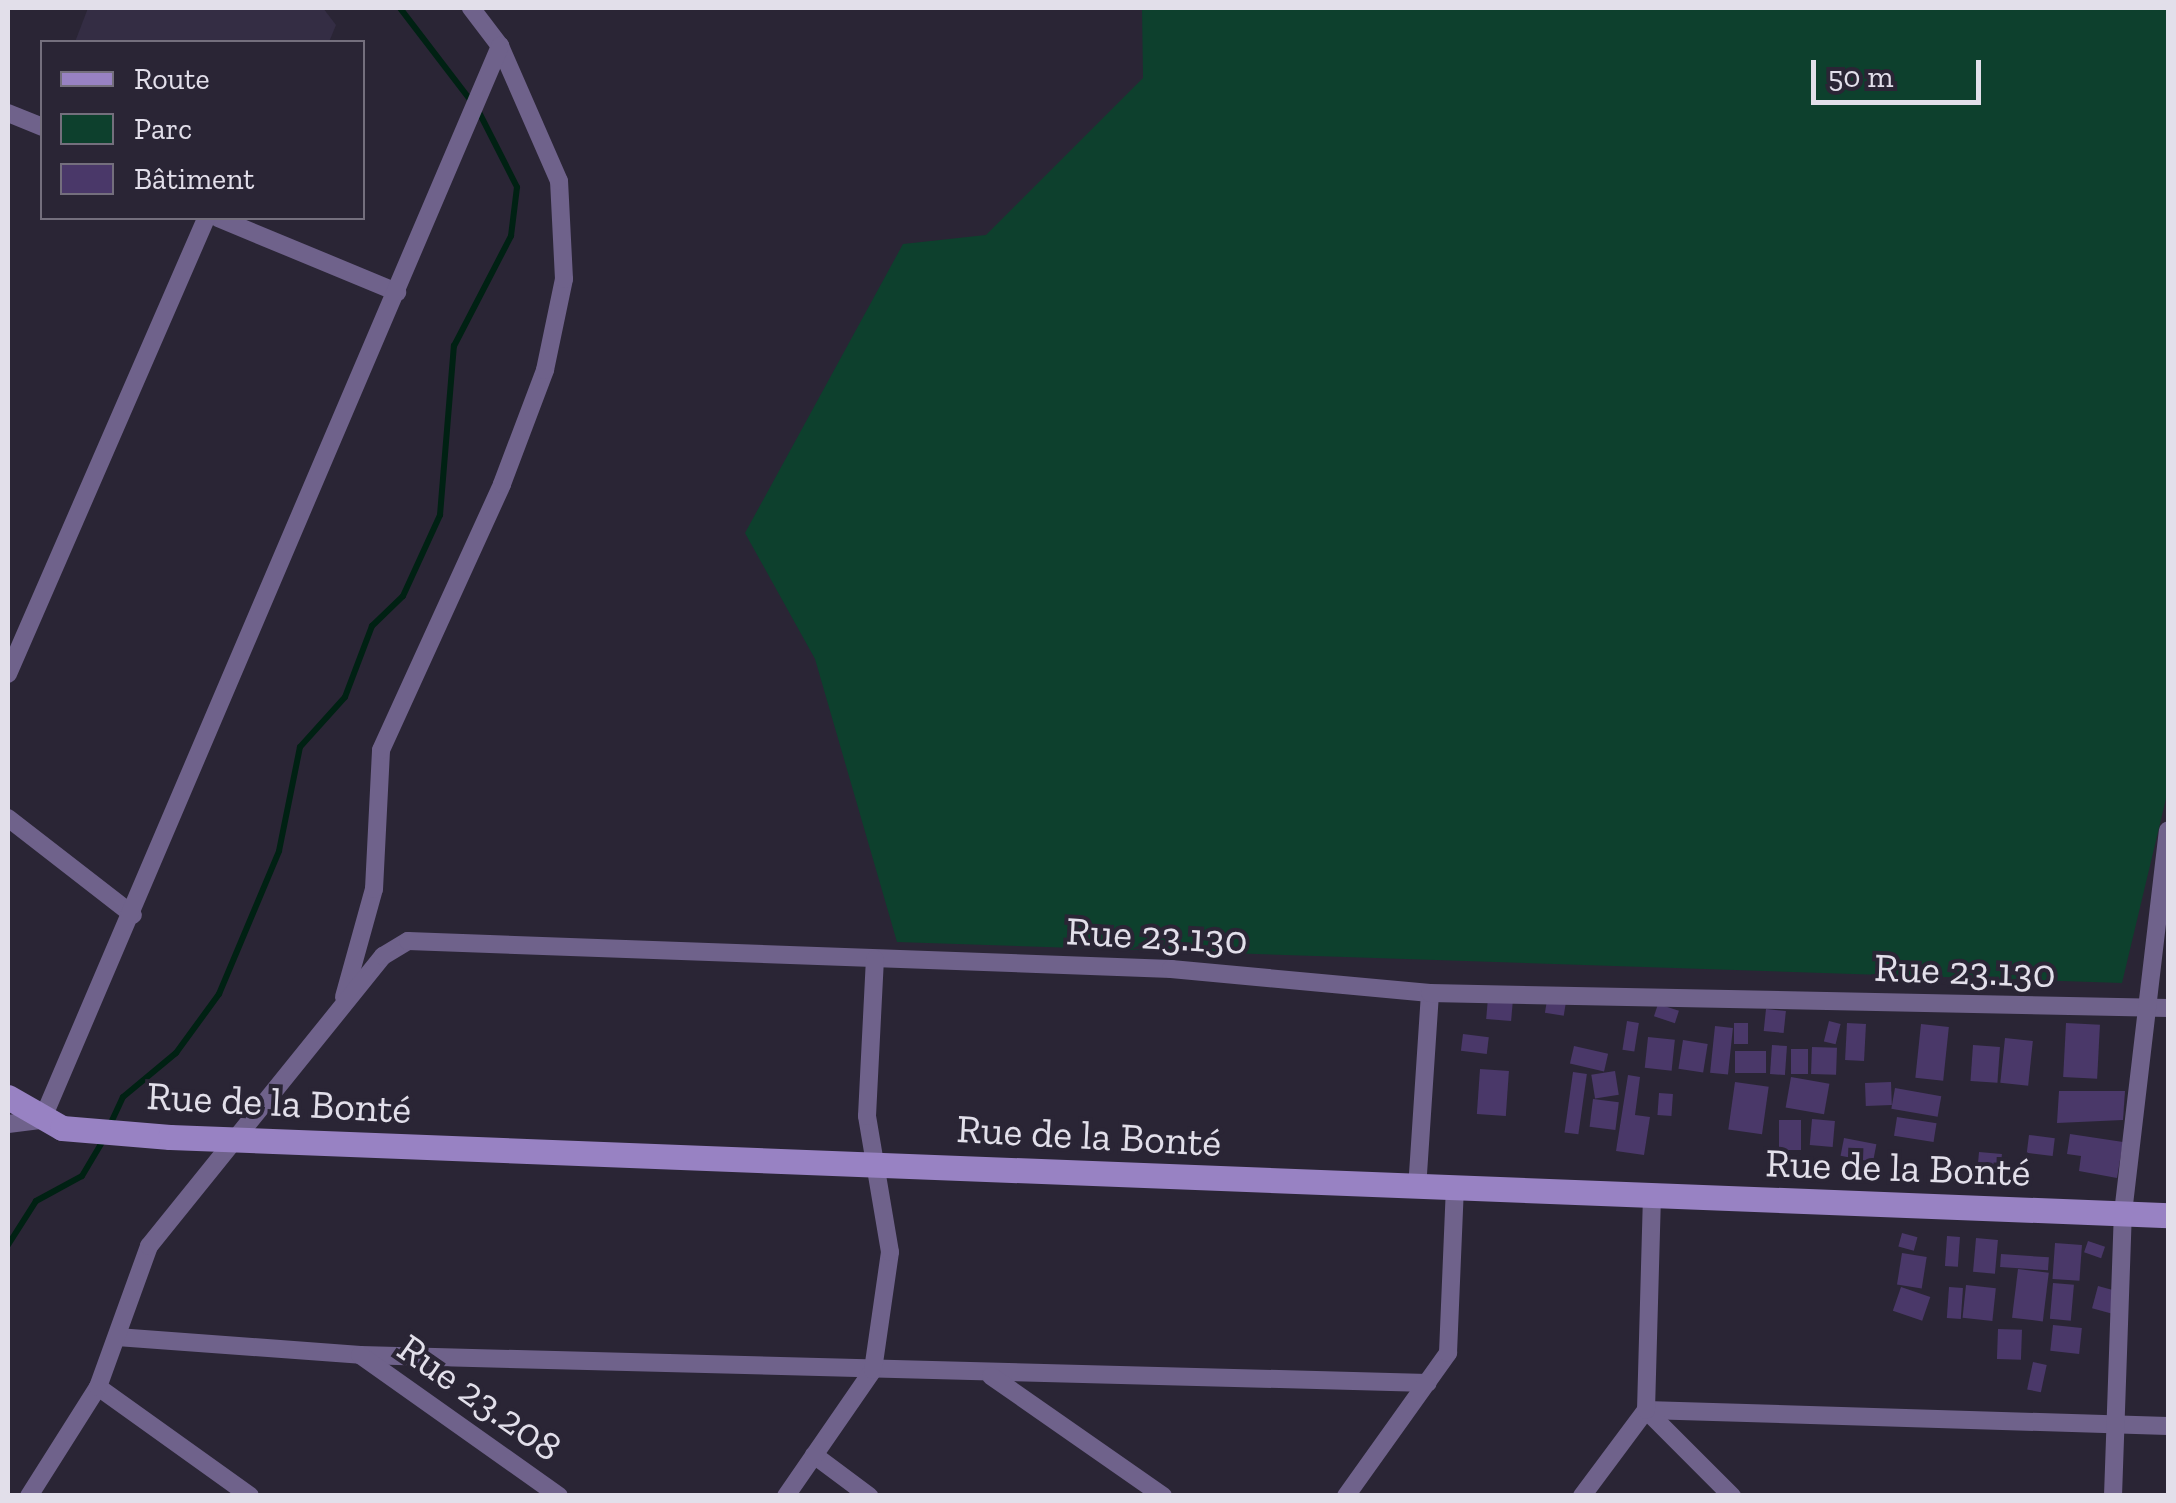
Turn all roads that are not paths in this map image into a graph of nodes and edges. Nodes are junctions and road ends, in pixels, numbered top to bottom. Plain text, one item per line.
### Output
1 (471, 8) edge
2 (500, 46) junction
3 (8, 113) edge
4 (40, 126) edge
5 (205, 220) edge
6 (223, 220) edge
7 (397, 292) junction
8 (8, 674) edge
9 (8, 818) edge
10 (2168, 831) edge
11 (133, 915) junction
12 (875, 960) junction
13 (1430, 993) junction
14 (2140, 1007) junction
15 (341, 1008) junction
16 (2168, 1008) edge
17 (8, 1097) edge
18 (8, 1124) edge
19 (52, 1124) junction
20 (232, 1140) junction
21 (876, 1162) junction
22 (1417, 1189) junction
23 (1455, 1189) junction
24 (1652, 1195) junction
25 (2123, 1212) junction
26 (2168, 1216) edge
27 (116, 1337) junction
28 (360, 1355) junction
29 (873, 1370) junction
30 (989, 1374) junction
31 (1428, 1384) junction
32 (98, 1387) junction
33 (1646, 1410) junction
34 (2117, 1424) junction
35 (2168, 1426) edge
36 (814, 1455) junction
37 (30, 1496) edge
38 (250, 1496) edge
39 (559, 1496) edge
40 (786, 1496) edge
41 (869, 1496) edge
42 (1164, 1496) edge
43 (1346, 1496) edge
44 (1582, 1496) edge
45 (1732, 1496) edge
46 (2113, 1496) edge

1 - 2 street
2 - 7 street
2 - 15 street
3 - 4 street
5 - 8 street
6 - 7 street
7 - 11 street
9 - 11 street
10 - 14 street
11 - 19 street
12 - 13 street, Rue 23.130
12 - 15 street, Rue 23.130
12 - 21 street
13 - 14 street, Rue 23.130
13 - 22 street
14 - 16 street, Rue 23.130
14 - 25 street
15 - 20 street, Rue 23.130
17 - 19 street
18 - 19 street, Rue de la Bonté
19 - 20 street, Rue de la Bonté
20 - 21 street, Rue de la Bonté
20 - 27 street, Rue 23.130
21 - 22 street, Rue de la Bonté
21 - 29 street
22 - 23 street, Rue de la Bonté
23 - 24 street, Rue de la Bonté
23 - 31 street
24 - 25 street, Rue de la Bonté
24 - 33 street
25 - 26 street, Rue de la Bonté
25 - 34 street
27 - 28 street
27 - 32 street, Rue 23.130
28 - 29 street
28 - 39 street, Rue 23.208
29 - 30 street
29 - 36 street
30 - 31 street
30 - 42 street
31 - 43 street
32 - 37 street, Rue 23.130
32 - 38 street
33 - 34 street
33 - 44 street
33 - 45 street
34 - 35 street
34 - 46 street
36 - 40 street
36 - 41 street

